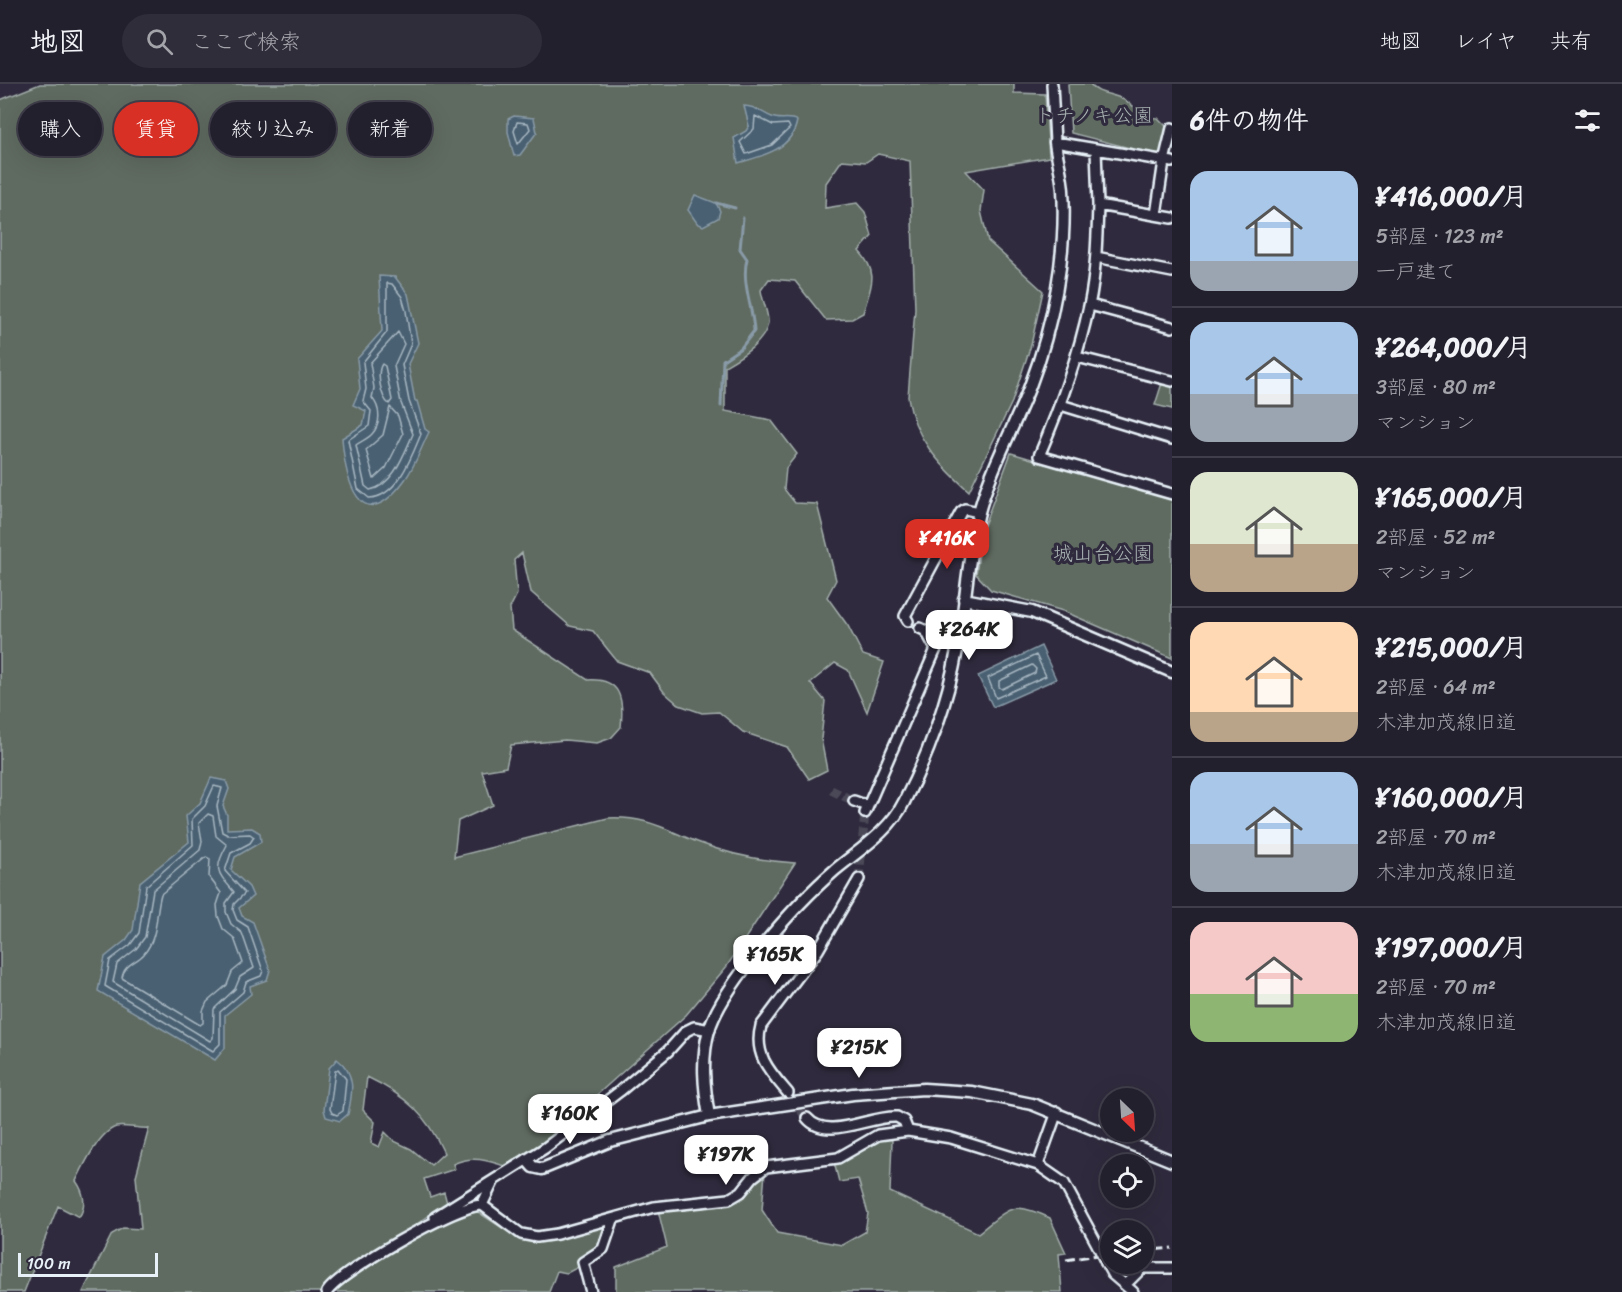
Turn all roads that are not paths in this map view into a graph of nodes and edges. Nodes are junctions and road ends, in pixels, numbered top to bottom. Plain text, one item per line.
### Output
1 (1052, 84) edge
2 (1172, 128) edge
3 (1055, 142) junction
4 (1096, 150) junction
5 (1168, 161) edge
6 (1098, 205) junction
7 (1156, 215) junction
8 (1172, 218) edge
9 (1096, 257) junction
10 (1172, 272) edge
11 (1090, 305) junction
12 (1172, 327) edge
13 (1077, 357) junction
14 (1172, 381) edge
15 (1061, 405) junction
16 (1172, 439) edge
17 (1172, 494) edge
18 (979, 512) junction
19 (964, 599) junction
20 (908, 621) dead end
21 (920, 628) dead end
22 (1172, 672) edge
23 (854, 801) tunnel mouth
24 (859, 879) tunnel mouth
25 (710, 1030) junction
26 (788, 1094) tunnel mouth
27 (1057, 1112) junction
28 (709, 1116) junction
29 (807, 1118) tunnel mouth
30 (908, 1131) junction
31 (527, 1160) junction
32 (1172, 1161) edge
33 (1038, 1165) junction
34 (494, 1180) junction
35 (482, 1205) junction
36 (613, 1220) junction
37 (416, 1230) junction
38 (1172, 1268) edge
39 (1125, 1285) junction
40 (327, 1292) edge
41 (591, 1292) edge
42 (1132, 1292) edge

1 - 3 street
2 - 5 street
3 - 4 street
3 - 18 street
4 - 5 street
4 - 6 street
5 - 7 street
6 - 7 street
6 - 9 street
7 - 8 street
9 - 10 street
9 - 11 street
11 - 12 street
11 - 13 street
13 - 14 street
13 - 15 street
15 - 16 street
15 - 17 street
18 - 19 street
18 - 20 street
19 - 22 street
19 - 25 street
21 - 23 street
24 - 26 street
25 - 28 street
25 - 31 street
27 - 28 street
27 - 32 street
27 - 33 street
28 - 31 street
29 - 30 street
30 - 33 street
30 - 36 street
31 - 34 street
33 - 39 street, bridge
34 - 35 street
34 - 37 street
35 - 36 street
35 - 37 street
36 - 41 street
37 - 40 street
38 - 39 street
39 - 42 street

